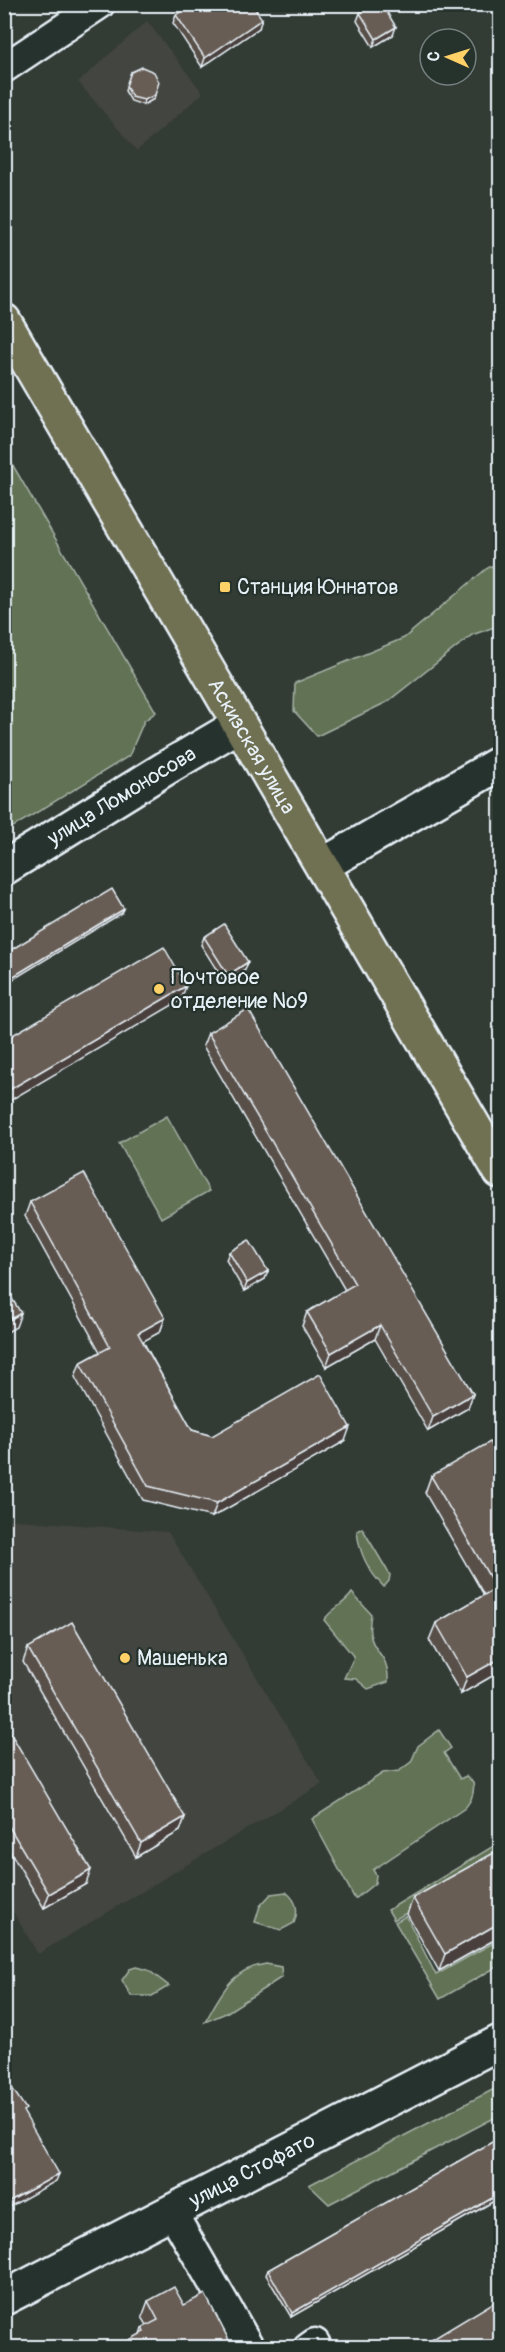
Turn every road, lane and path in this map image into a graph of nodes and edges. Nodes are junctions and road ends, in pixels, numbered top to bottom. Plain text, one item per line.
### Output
1 (100, 4) edge
2 (4, 68) edge
3 (4, 321) edge
4 (240, 725) junction
5 (501, 763) edge
6 (323, 865) junction
7 (4, 868) edge
8 (501, 1171) edge
9 (501, 2042) edge
10 (172, 2212) junction
11 (4, 2298) edge
12 (250, 2348) edge
13 (308, 2348) edge
14 (317, 2348) edge

1 - 2 street
3 - 4 main road, Аскизская улица
4 - 6 main road, Аскизская улица
4 - 7 street, улица Ломоносова
5 - 6 street
6 - 8 main road, Аскизская улица
9 - 10 street, улица Стофато
10 - 11 street, улица Стофато
10 - 12 street
13 - 14 street

